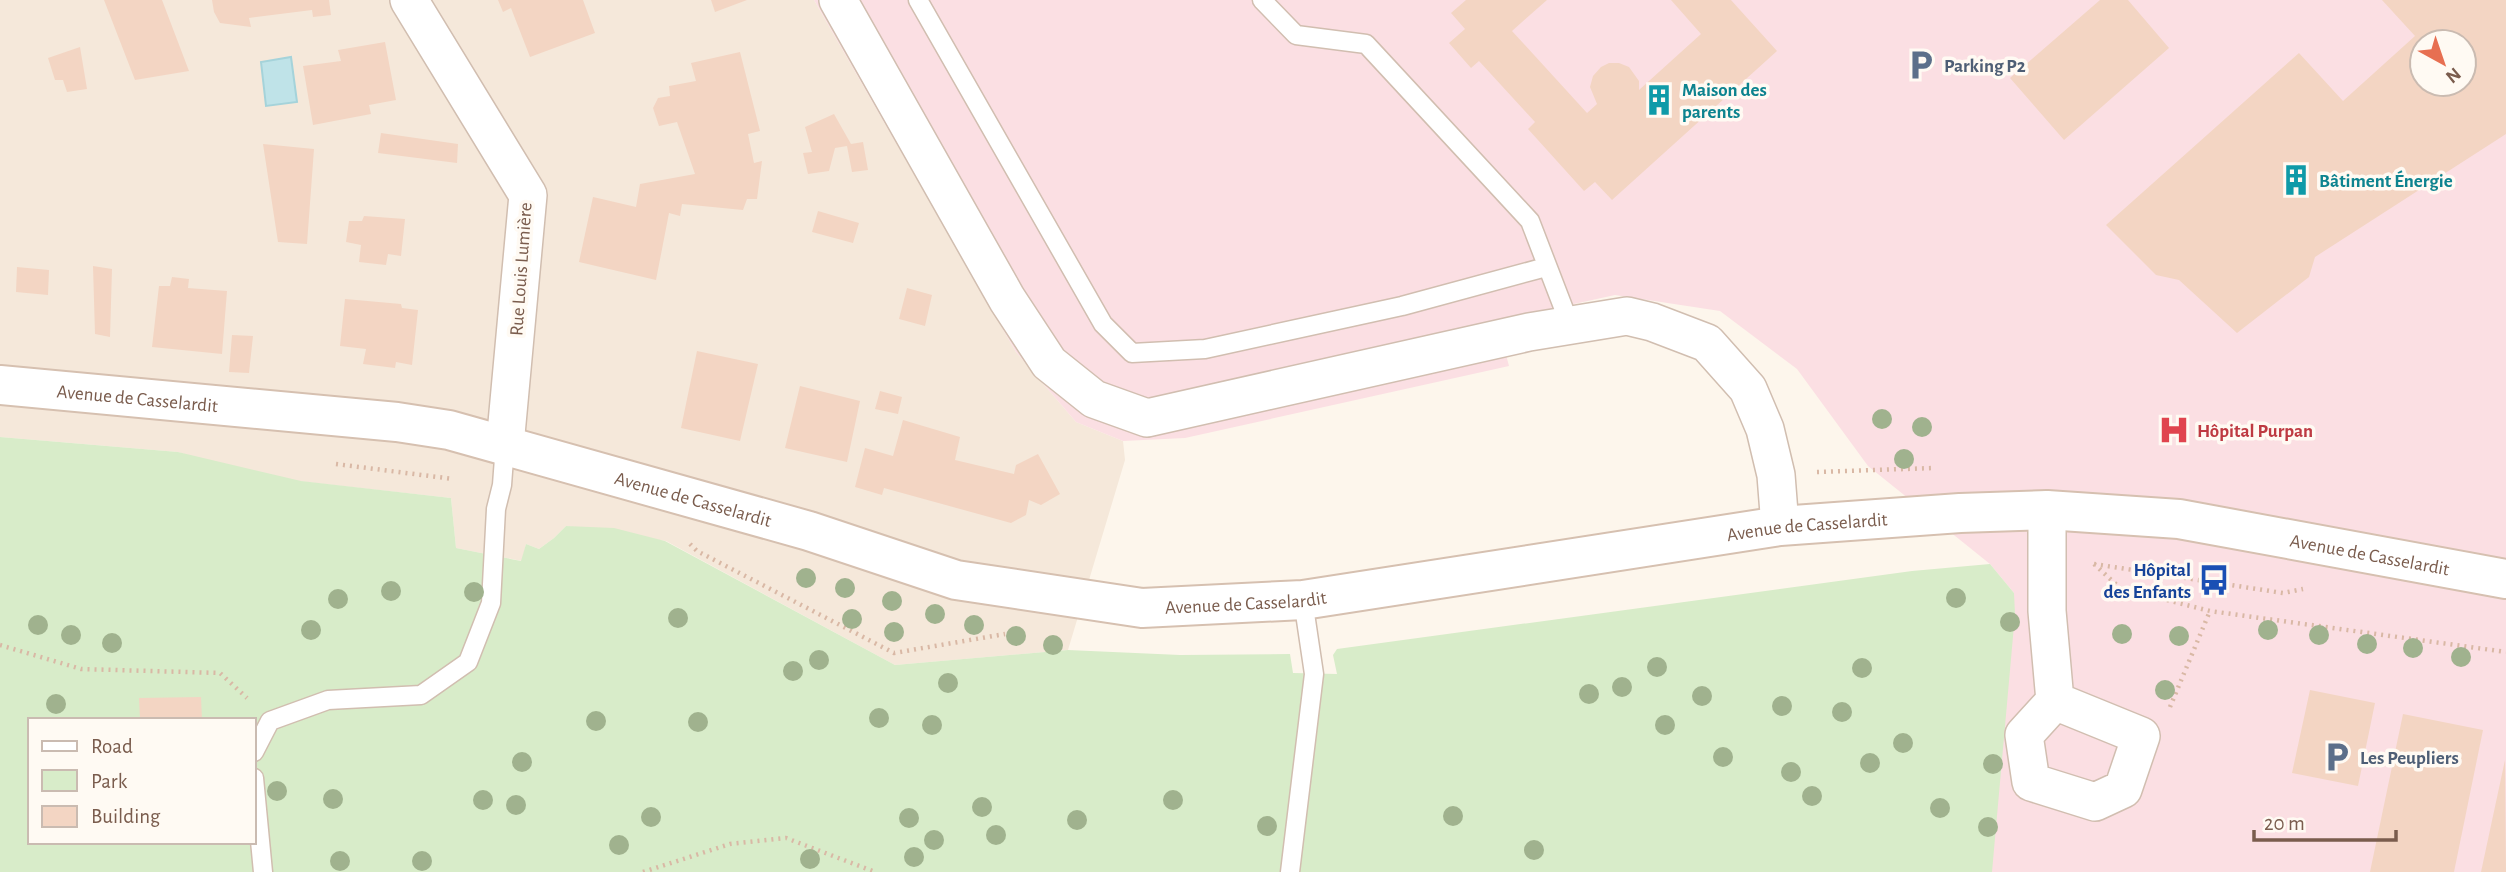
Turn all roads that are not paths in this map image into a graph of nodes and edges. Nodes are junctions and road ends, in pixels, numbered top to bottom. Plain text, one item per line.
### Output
1 (409, 0) edge
2 (838, 0) edge
3 (918, 0) edge
4 (1262, 0) edge
5 (1546, 267) junction
6 (1570, 325) junction
7 (0, 385) edge
8 (505, 445) junction
9 (2047, 510) junction
10 (1780, 526) junction
11 (2506, 579) edge
12 (1303, 600) junction
13 (2055, 701) junction
14 (256, 748) edge
15 (256, 799) edge
16 (263, 872) edge
17 (1290, 872) edge

1 - 8 street, Rue Louis Lumière
2 - 6 street
3 - 5 lane
4 - 5 lane
5 - 6 lane
6 - 10 street
7 - 8 street, Avenue de Casselardit
8 - 12 street, Avenue de Casselardit
8 - 14 lane
9 - 10 street, Avenue de Casselardit
9 - 11 street, Avenue de Casselardit
9 - 13 street
10 - 12 street, Avenue de Casselardit
12 - 17 lane
13 - 13 street
15 - 16 lane

